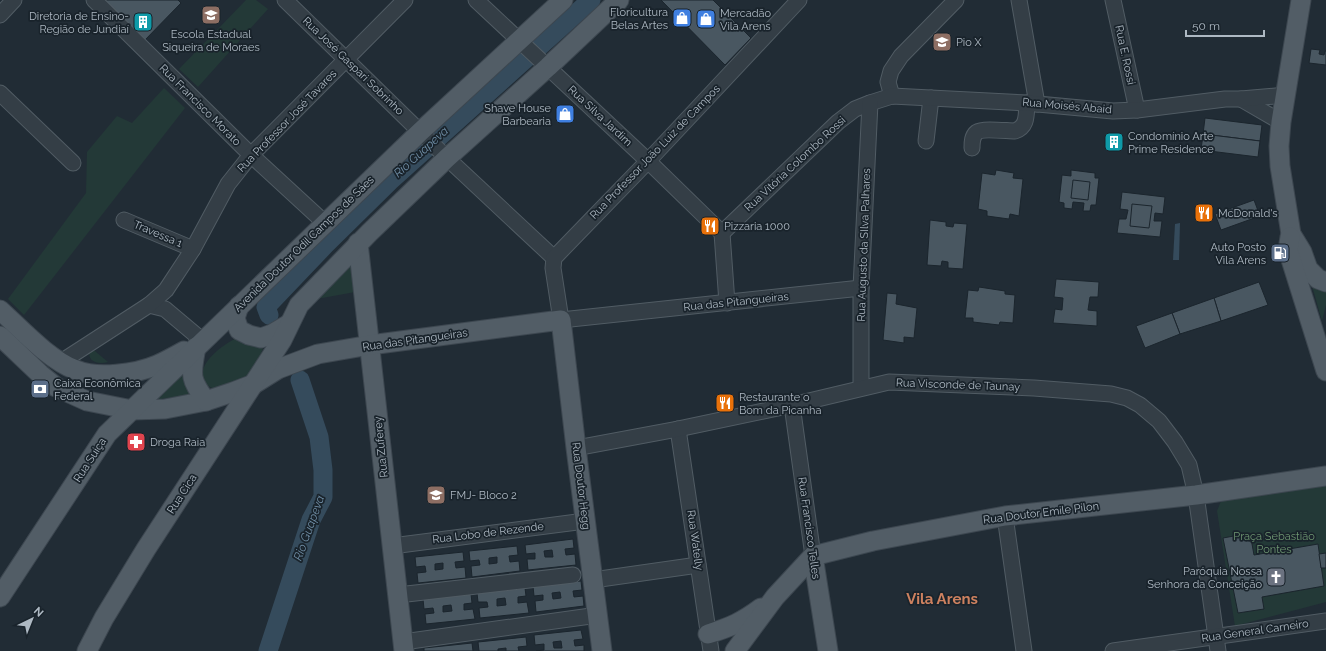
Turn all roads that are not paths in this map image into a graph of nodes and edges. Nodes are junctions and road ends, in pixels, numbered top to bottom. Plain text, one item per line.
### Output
1 (14, 0) edge
2 (94, 0) edge
3 (285, 0) edge
4 (405, 0) edge
5 (476, 0) edge
6 (563, 0) edge
7 (618, 0) edge
8 (799, 0) edge
9 (956, 0) edge
10 (1019, 0) edge
11 (1113, 0) edge
12 (1301, 0) edge
13 (0, 15) edge
14 (522, 44) junction
15 (346, 60) junction
16 (543, 63) junction
17 (0, 93) edge
18 (1286, 95) junction
19 (892, 96) junction
20 (931, 98) junction
21 (1241, 99) junction
22 (870, 103) junction
23 (1032, 103) junction
24 (1137, 110) junction
25 (1281, 122) junction
26 (423, 135) junction
27 (926, 141) dead end
28 (972, 148) dead end
29 (251, 155) junction
30 (444, 155) junction
31 (648, 161) junction
32 (73, 163) dead end
33 (124, 220) dead end
34 (326, 224) junction
35 (722, 233) junction
36 (1291, 234) junction
37 (358, 243) junction
38 (193, 249) junction
39 (554, 258) junction
40 (1322, 281) edge
41 (861, 288) junction
42 (727, 303) junction
43 (149, 306) junction
44 (239, 306) junction
45 (0, 310) edge
46 (561, 320) junction
47 (285, 332) junction
48 (0, 336) edge
49 (199, 344) junction
50 (370, 345) junction
51 (61, 362) junction
52 (1326, 371) edge
53 (254, 384) junction
54 (861, 388) junction
55 (87, 401) junction
56 (206, 401) junction
57 (792, 405) junction
58 (132, 410) junction
59 (678, 429) junction
60 (107, 434) junction
61 (576, 448) junction
62 (1326, 476) edge
63 (1196, 495) junction
64 (1005, 516) junction
65 (585, 521) junction
66 (392, 546) junction
67 (813, 556) junction
68 (698, 565) junction
69 (573, 575) dead end
70 (593, 580) junction
71 (398, 594) junction
72 (0, 597) edge
73 (775, 597) junction
74 (598, 615) junction
75 (1326, 621) edge
76 (710, 643) edge
77 (1217, 644) edge
78 (404, 647) edge
79 (88, 651) edge
80 (602, 651) edge
81 (735, 651) edge
82 (828, 651) edge
83 (1024, 651) edge
84 (1113, 651) edge

1 - 13 street
2 - 29 street, Rua Francisco Morato
3 - 15 street, Rua José Gaspari Sobrinho
4 - 15 street, Rua Professor José Tavares
5 - 14 street, Rua Silva Jardim
6 - 14 main road, Avenida Doutor Odil Campos de Sáes
7 - 16 main road
8 - 31 street, Rua Professor João Luiz de Campos
9 - 19 street
10 - 23 street
11 - 24 street, Rua E. Rossi
12 - 18 main road
14 - 16 street, Rua Silva Jardim
14 - 26 main road, Avenida Doutor Odil Campos de Sáes
15 - 26 street, Rua José Gaspari Sobrinho
15 - 29 street, Rua Professor José Tavares
16 - 30 main road
16 - 31 street, Rua Silva Jardim
17 - 32 street
18 - 21 street, Rua Moisés Abaid
18 - 25 main road
19 - 20 street, Rua Moisés Abaid
19 - 22 street, Rua Vitória Colombo Rossi
20 - 23 street, Rua Moisés Abaid
20 - 27 street
21 - 24 street, Rua Moisés Abaid
21 - 25 street
22 - 35 street, Rua Vitória Colombo Rossi
22 - 41 street, Rua Augusto da SIlva Palhares
23 - 24 street, Rua Moisés Abaid
23 - 28 street
25 - 36 main road
26 - 30 street, Rua José Gaspari Sobrinho
26 - 34 main road, Avenida Doutor Odil Campos de Sáes
29 - 34 street, Rua Francisco Morato
29 - 38 street, Rua Professor José Tavares
30 - 37 main road
30 - 39 street
31 - 35 street, Rua Silva Jardim
31 - 39 street, Rua Professor João Luiz de Campos
33 - 38 street, Travessa 1
34 - 44 main road, Avenida Doutor Odil Campos de Sáes
35 - 42 street
36 - 40 main road
36 - 52 main road
37 - 47 main road
37 - 50 main road, Rua Zuferey
38 - 43 street, Rua Professor José Tavares
39 - 46 street
41 - 42 street, Rua das Pitangueiras
41 - 54 street, Rua Augusto da SIlva Palhares
42 - 46 street, Rua das Pitangueiras
43 - 49 street
43 - 51 street, Rua Professor José Tavares
44 - 47 main road
44 - 49 main road, Avenida Doutor Odil Campos de Sáes
45 - 51 main road
46 - 50 main road, Rua das Pitangueiras
46 - 61 main road, Rua Doutor Hegg
47 - 53 main road, Rua Cica
48 - 55 main road, Rua das Pitangueiras
49 - 51 main road
49 - 56 main road
49 - 58 main road, Rua Suiça
50 - 53 main road, Rua das Pitangueiras
50 - 66 main road, Rua Zuferey
53 - 56 main road, Rua das Pitangueiras
53 - 79 main road, Rua Cica
54 - 57 street, Rua Visconde de Taunay
54 - 63 street, Rua Visconde de Taunay
55 - 58 main road, Rua das Pitangueiras
55 - 60 main road
56 - 58 main road, Rua das Pitangueiras
57 - 59 street, Rua Visconde de Taunay
57 - 67 street, Rua Francisco Telles
58 - 60 main road, Rua Suiça
59 - 61 street, Rua Visconde de Taunay
59 - 68 street, Rua Watelly
60 - 72 main road, Rua Suiça
61 - 65 main road, Rua Doutor Hegg
62 - 63 main road, Rua Doutor Emile Pilon
63 - 64 main road, Rua Doutor Emile Pilon
63 - 77 street, Rua Visconde de Taunay
64 - 67 main road, Rua Doutor Emile Pilon
64 - 83 street
65 - 66 street, Rua Lobo de Rezende
65 - 70 main road, Rua Doutor Hegg
66 - 71 main road, Rua Zuferey
67 - 73 main road
67 - 82 main road, Rua Francisco Telles
68 - 70 street
68 - 76 street, Rua Watelly
69 - 71 street
70 - 74 main road, Rua Doutor Hegg
71 - 78 main road, Rua Zuferey
73 - 76 main road
73 - 81 main road
74 - 78 street
74 - 80 main road, Rua Doutor Hegg
75 - 77 street, Rua General Carneiro
77 - 84 street, Rua General Carneiro

